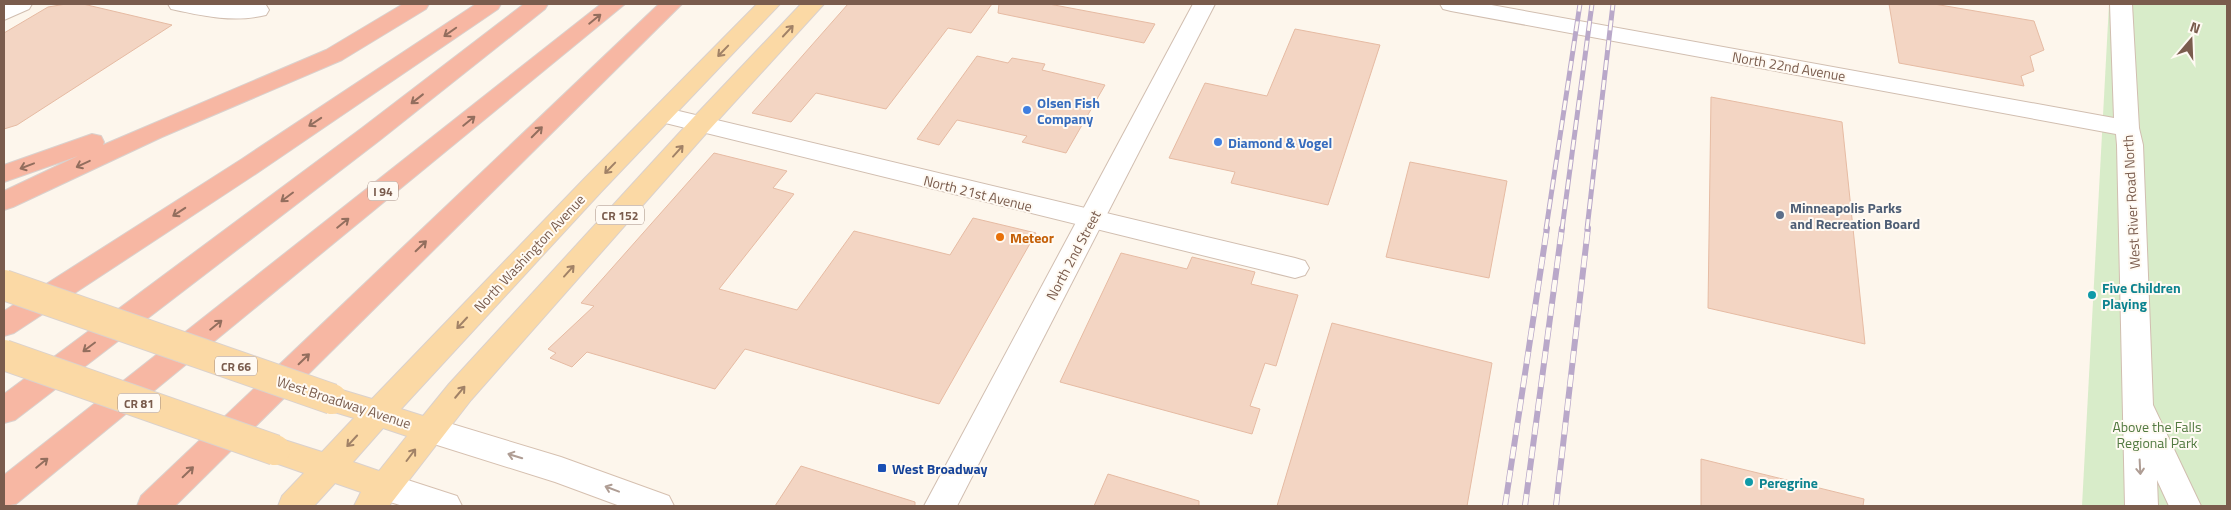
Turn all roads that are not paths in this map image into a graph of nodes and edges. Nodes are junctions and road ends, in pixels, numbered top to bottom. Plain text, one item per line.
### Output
1 (20, 4) edge
2 (179, 4) edge
3 (418, 4) edge
4 (490, 4) edge
5 (538, 4) edge
6 (614, 4) edge
7 (671, 4) edge
8 (769, 4) edge
9 (813, 4) edge
10 (1204, 4) edge
11 (1451, 4) edge
12 (2121, 4) edge
13 (258, 10) dead end
14 (4, 14) edge
15 (382, 27) junction
16 (662, 115) junction
17 (701, 124) junction
18 (2127, 128) junction
19 (4, 174) edge
20 (4, 201) edge
21 (1091, 220) junction
22 (1295, 268) dead end
23 (4, 285) edge
24 (4, 325) edge
25 (4, 355) edge
26 (2137, 400) junction
27 (4, 410) edge
28 (403, 422) junction
29 (327, 468) junction
30 (372, 491) edge
31 (4, 494) edge
32 (153, 506) edge
33 (294, 506) edge
34 (445, 506) edge
35 (657, 506) edge
36 (940, 506) edge
37 (2142, 506) edge
38 (2185, 506) edge

1 - 14 street
2 - 13 street
3 - 15 highway
4 -> 24 highway
5 -> 27 highway
31 -> 6 highway, I 94
32 -> 7 highway
8 -> 16 main road, North Washington Avenue / CR 152
17 -> 9 main road, North Washington Avenue / CR 152
10 - 21 street, North 2nd Street
11 - 18 street, North 22nd Avenue
12 - 18 street, West River Road North
15 -> 19 highway
15 -> 20 highway
16 - 17 street, North 21st Avenue
16 -> 28 main road, North Washington Avenue / CR 152
17 - 21 street, North 21st Avenue
28 -> 17 main road, North Washington Avenue / CR 152
18 - 26 street, West River Road North
21 - 22 street, North 21st Avenue
21 - 36 street, North 2nd Street
23 - 28 main road, West Broadway Avenue / CR 66, bridge
25 - 29 main road, CR 81, bridge
26 -> 37 street, West River Road North
26 - 38 street, West River Road North
28 -> 29 main road, North Washington Avenue / CR 152
30 -> 28 main road, North Washington Avenue / CR 152
35 -> 28 street, West Broadway Avenue / CR 66
29 - 30 main road, CR 81
29 - 33 main road, North Washington Avenue / CR 152
30 - 34 street

